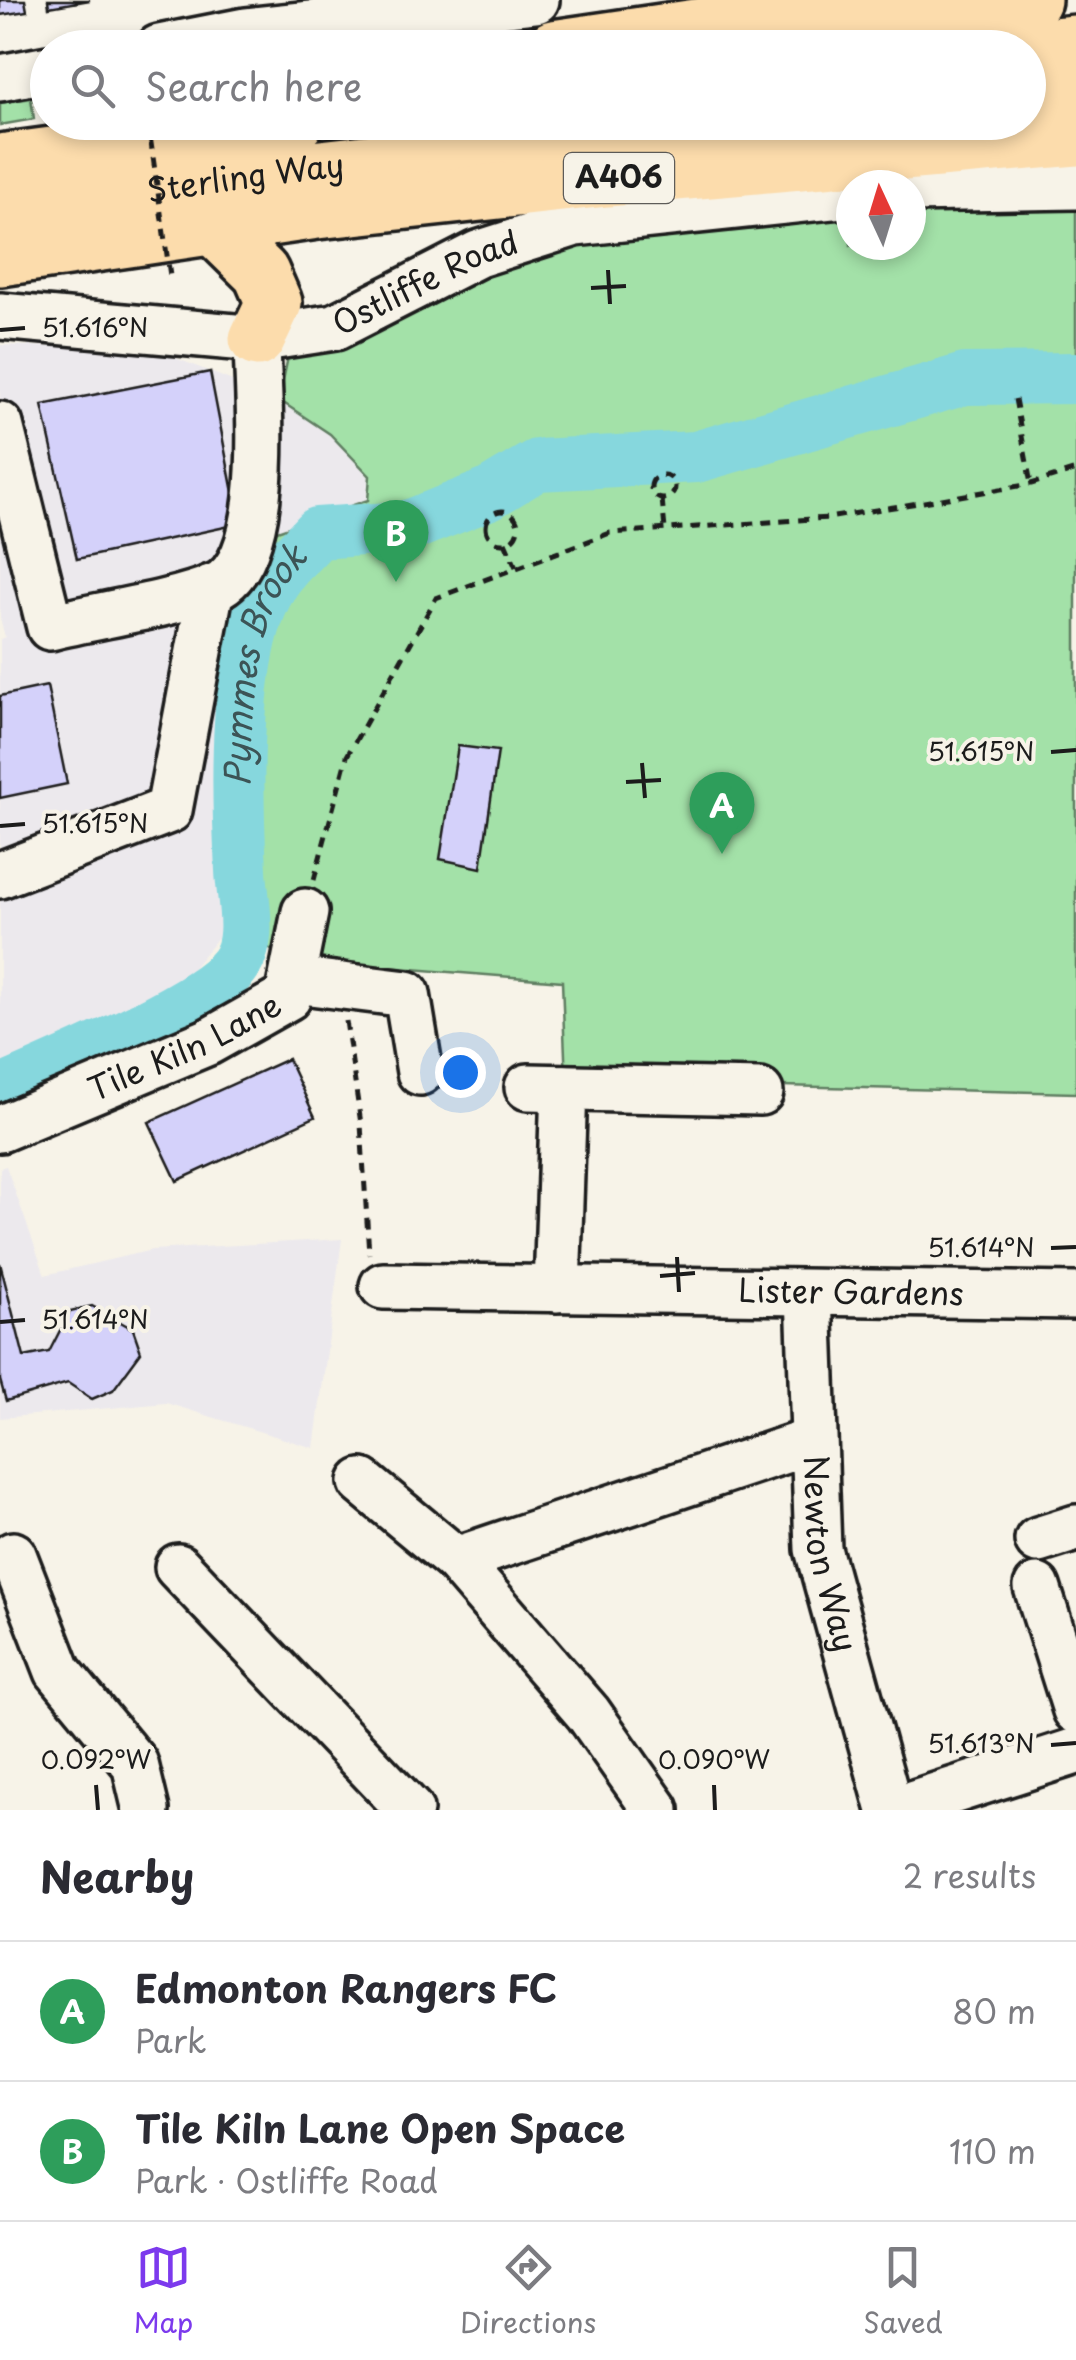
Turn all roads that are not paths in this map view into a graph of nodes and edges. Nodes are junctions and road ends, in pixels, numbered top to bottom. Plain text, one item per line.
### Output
1 (536, 0) edge
2 (1032, 0) edge
3 (243, 16) edge
4 (206, 30) edge
5 (676, 30) edge
6 (1076, 43) edge
7 (1046, 46) edge
8 (30, 72) edge
9 (0, 78) edge
10 (1076, 91) edge
11 (1046, 93) edge
12 (1076, 138) edge
13 (112, 140) edge
14 (566, 140) edge
15 (0, 162) edge
16 (1076, 186) edge
17 (926, 190) edge
18 (836, 196) edge
19 (0, 212) edge
20 (180, 246) junction
21 (0, 258) edge
22 (0, 274) edge
23 (0, 316) edge
24 (257, 339) junction
25 (0, 426) edge
26 (211, 588) junction
27 (0, 875) edge
28 (305, 912) road end
29 (294, 980) junction
30 (420, 1072) dead end
31 (760, 1092) dead end
32 (0, 1129) edge
33 (383, 1286) road end
34 (557, 1290) junction
35 (809, 1293) junction
36 (1076, 1296) edge
37 (812, 1441) junction
38 (362, 1482) dead end
39 (13, 1555) dead end
40 (456, 1560) junction
41 (178, 1568) dead end
42 (1038, 1587) dead end
43 (1076, 1710) edge
44 (1076, 1751) edge
45 (146, 1810) edge
46 (410, 1810) edge
47 (656, 1810) edge
48 (892, 1810) edge

1 - 3 street
2 - 5 highway
3 - 4 street
6 - 7 highway
8 - 9 street
10 - 11 highway
12 - 20 highway, A406
13 - 15 highway, Sterling Way
14 - 19 highway, Sterling Way / A406
16 - 17 street
18 - 24 street, Ostliffe Road
20 - 21 highway, A406
20 - 22 street
20 - 24 highway
23 - 24 street, Ostliffe Road
24 - 26 street
25 - 26 street
26 - 27 street
28 - 29 street, Tile Kiln Lane
29 - 30 street
29 - 32 street, Tile Kiln Lane
31 - 34 street
33 - 34 street, Lister Gardens
34 - 35 street, Lister Gardens
35 - 36 street, Lister Gardens
35 - 37 street, Newton Way
37 - 40 street
37 - 48 street, Newton Way
38 - 40 street
39 - 45 street
40 - 47 street
41 - 46 street
42 - 43 street
44 - 48 street

